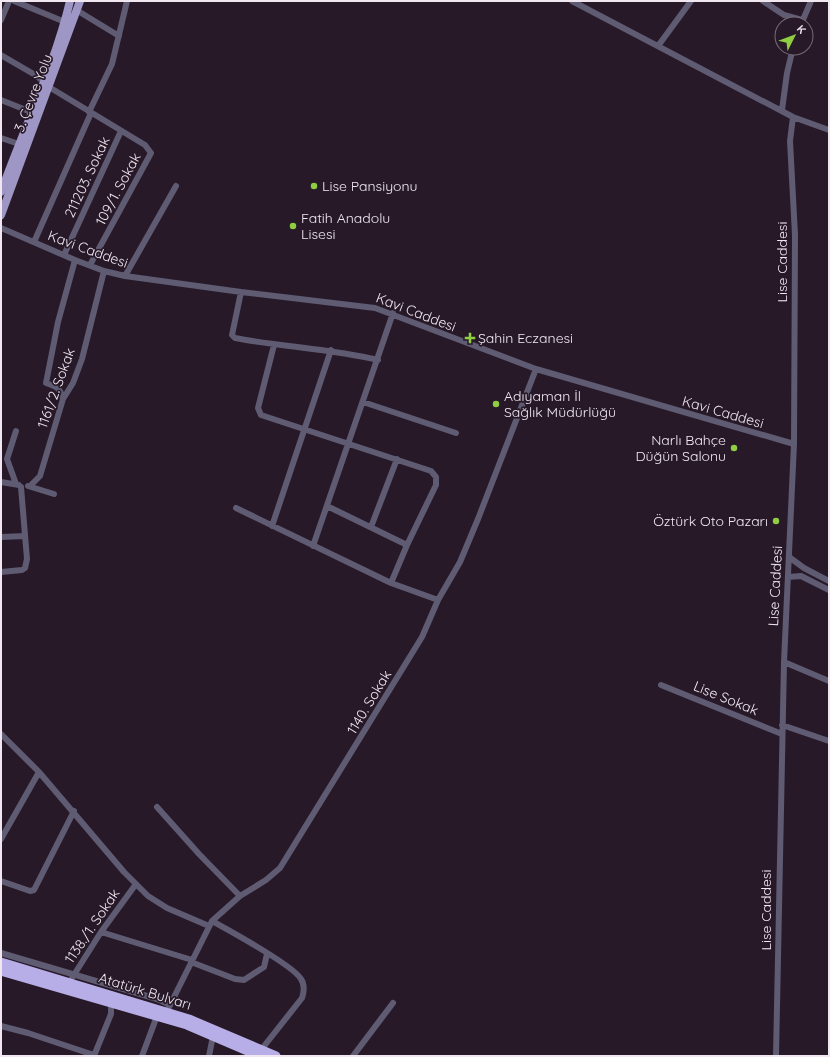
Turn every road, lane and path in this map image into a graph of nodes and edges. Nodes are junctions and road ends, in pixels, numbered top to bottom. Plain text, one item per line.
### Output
1 (9, 1) edge
2 (14, 1) edge
3 (70, 1) edge
4 (80, 1) edge
5 (127, 1) edge
6 (572, 1) edge
7 (691, 1) edge
8 (763, 1) edge
9 (811, 1) edge
10 (78, 11) junction
11 (788, 16) edge
12 (805, 16) edge
13 (1, 20) edge
14 (65, 22) junction
15 (119, 36) junction
16 (658, 46) junction
17 (1, 55) edge
18 (791, 56) edge
19 (47, 84) junction
20 (1, 100) edge
21 (782, 110) junction
22 (31, 112) junction
23 (90, 113) junction
24 (793, 117) junction
25 (829, 130) edge
26 (121, 131) junction
27 (1, 138) edge
28 (19, 144) junction
29 (176, 186) dead end
30 (1, 192) edge
31 (1, 215) edge
32 (1, 228) edge
33 (34, 242) junction
34 (64, 255) junction
35 (75, 260) junction
36 (90, 265) junction
37 (104, 271) junction
38 (124, 276) junction
39 (241, 292) junction
40 (393, 313) junction
41 (274, 345) junction
42 (331, 350) junction
43 (378, 360) junction
44 (536, 369) junction
45 (62, 399) junction
46 (363, 402) junction
47 (304, 430) junction
48 (16, 431) dead end
49 (456, 433) dead end
50 (348, 444) junction
51 (794, 444) junction
52 (397, 459) junction
53 (1, 482) edge
54 (18, 485) junction
55 (30, 486) junction
56 (54, 494) dead end
57 (326, 506) junction
58 (236, 508) dead end
59 (272, 526) junction
60 (371, 527) junction
61 (25, 536) junction
62 (1, 537) edge
63 (407, 544) junction
64 (313, 546) junction
65 (789, 558) junction
66 (1, 572) edge
67 (788, 577) junction
68 (829, 581) edge
69 (391, 583) junction
70 (829, 590) edge
71 (438, 600) junction
72 (784, 662) junction
73 (829, 682) edge
74 (661, 685) dead end
75 (782, 725) junction
76 (1, 734) edge
77 (782, 734) junction
78 (829, 741) edge
79 (39, 772) junction
80 (157, 808) dead end
81 (74, 811) junction
82 (1, 839) edge
83 (1, 881) edge
84 (136, 884) junction
85 (240, 896) junction
86 (211, 923) junction
87 (101, 932) junction
88 (1, 953) edge
89 (267, 954) junction
90 (192, 961) junction
91 (1, 962) edge
92 (1, 971) edge
93 (72, 979) junction
94 (112, 1003) junction
95 (393, 1003) dead end
96 (169, 1008) junction
97 (157, 1016) junction
98 (1, 1026) edge
99 (213, 1036) junction
100 (260, 1053) edge
101 (94, 1056) edge
102 (142, 1056) edge
103 (208, 1056) edge
104 (276, 1056) edge
105 (353, 1056) edge
106 (776, 1056) edge

1 - 13 street
2 - 14 street
3 - 14 main road, 3. Çevre Yolu
4 - 10 main road, 3. Çevre Yolu
5 - 15 street
6 - 16 street
7 - 16 street
8 - 11 street
9 - 12 street
10 - 15 street
10 - 19 main road, 3. Çevre Yolu
14 - 19 main road, 3. Çevre Yolu
15 - 23 street
16 - 21 street
17 - 19 street
18 - 21 street
19 - 22 main road, 3. Çevre Yolu
19 - 23 street
19 - 31 main road, 3. Çevre Yolu
20 - 22 street
21 - 24 street
22 - 28 main road, 3. Çevre Yolu
23 - 26 street
23 - 33 street
24 - 25 street
24 - 51 street, Lise Caddesi
26 - 34 street, 211203. Sokak
26 - 36 street, 109/1. Sokak
27 - 28 street
28 - 30 main road, 3. Çevre Yolu
29 - 38 street
32 - 33 street, Kavi Caddesi
33 - 34 street, Kavi Caddesi
34 - 35 street, Kavi Caddesi
35 - 36 street, Kavi Caddesi
35 - 45 street
36 - 37 street, Kavi Caddesi
37 - 38 street, Kavi Caddesi
37 - 45 street, 1161/2. Sokak
38 - 39 street, Kavi Caddesi
39 - 40 street, Kavi Caddesi
39 - 41 street
40 - 43 street
40 - 44 street, Kavi Caddesi
41 - 42 street
41 - 47 street
42 - 43 street
42 - 47 street
43 - 46 street
44 - 51 street, Kavi Caddesi
44 - 71 street, 1140. Sokak
45 - 55 street, 1161/2. Sokak
46 - 49 street
46 - 50 street
47 - 50 street
47 - 59 street
48 - 54 street
50 - 52 street
50 - 57 street
51 - 65 street, Lise Caddesi
52 - 60 street
52 - 63 street
53 - 54 street
54 - 55 street
54 - 61 street
55 - 56 street
57 - 60 street
57 - 64 street
58 - 59 street
59 - 64 street
60 - 63 street
61 - 62 street
61 - 66 street
63 - 69 street
64 - 69 street
65 - 67 street, Lise Caddesi
65 - 68 street
67 - 70 street
67 - 72 street, Lise Caddesi
69 - 71 street
71 - 85 street, 1140. Sokak
72 - 73 street
72 - 75 street, Lise Caddesi
74 - 77 street, Lise Sokak
75 - 77 street, Lise Caddesi
75 - 78 street
76 - 79 street
77 - 106 street, Lise Caddesi
79 - 81 street
79 - 82 street
80 - 85 street
81 - 83 street
81 - 84 street
84 - 86 street
84 - 87 street, 1138./1. Sokak
85 - 86 street, 1140. Sokak
86 - 89 street
86 - 90 street, 1140. Sokak
87 - 90 street
87 - 93 street, 1138./1. Sokak
88 - 93 street
89 - 90 street
89 - 100 street
90 - 96 street, 1140. Sokak
91 - 93 highway, Atatürk Bulvarı
92 - 94 highway, Atatürk Bulvarı
93 - 96 highway, Atatürk Bulvarı
94 - 97 highway, Atatürk Bulvarı
94 - 101 street
95 - 105 street
96 - 100 highway, Atatürk Bulvarı
97 - 99 highway, Atatürk Bulvarı
97 - 102 street
98 - 101 street
99 - 100 highway, Atatürk Bulvarı
99 - 103 street
100 - 104 highway, Atatürk Bulvarı

